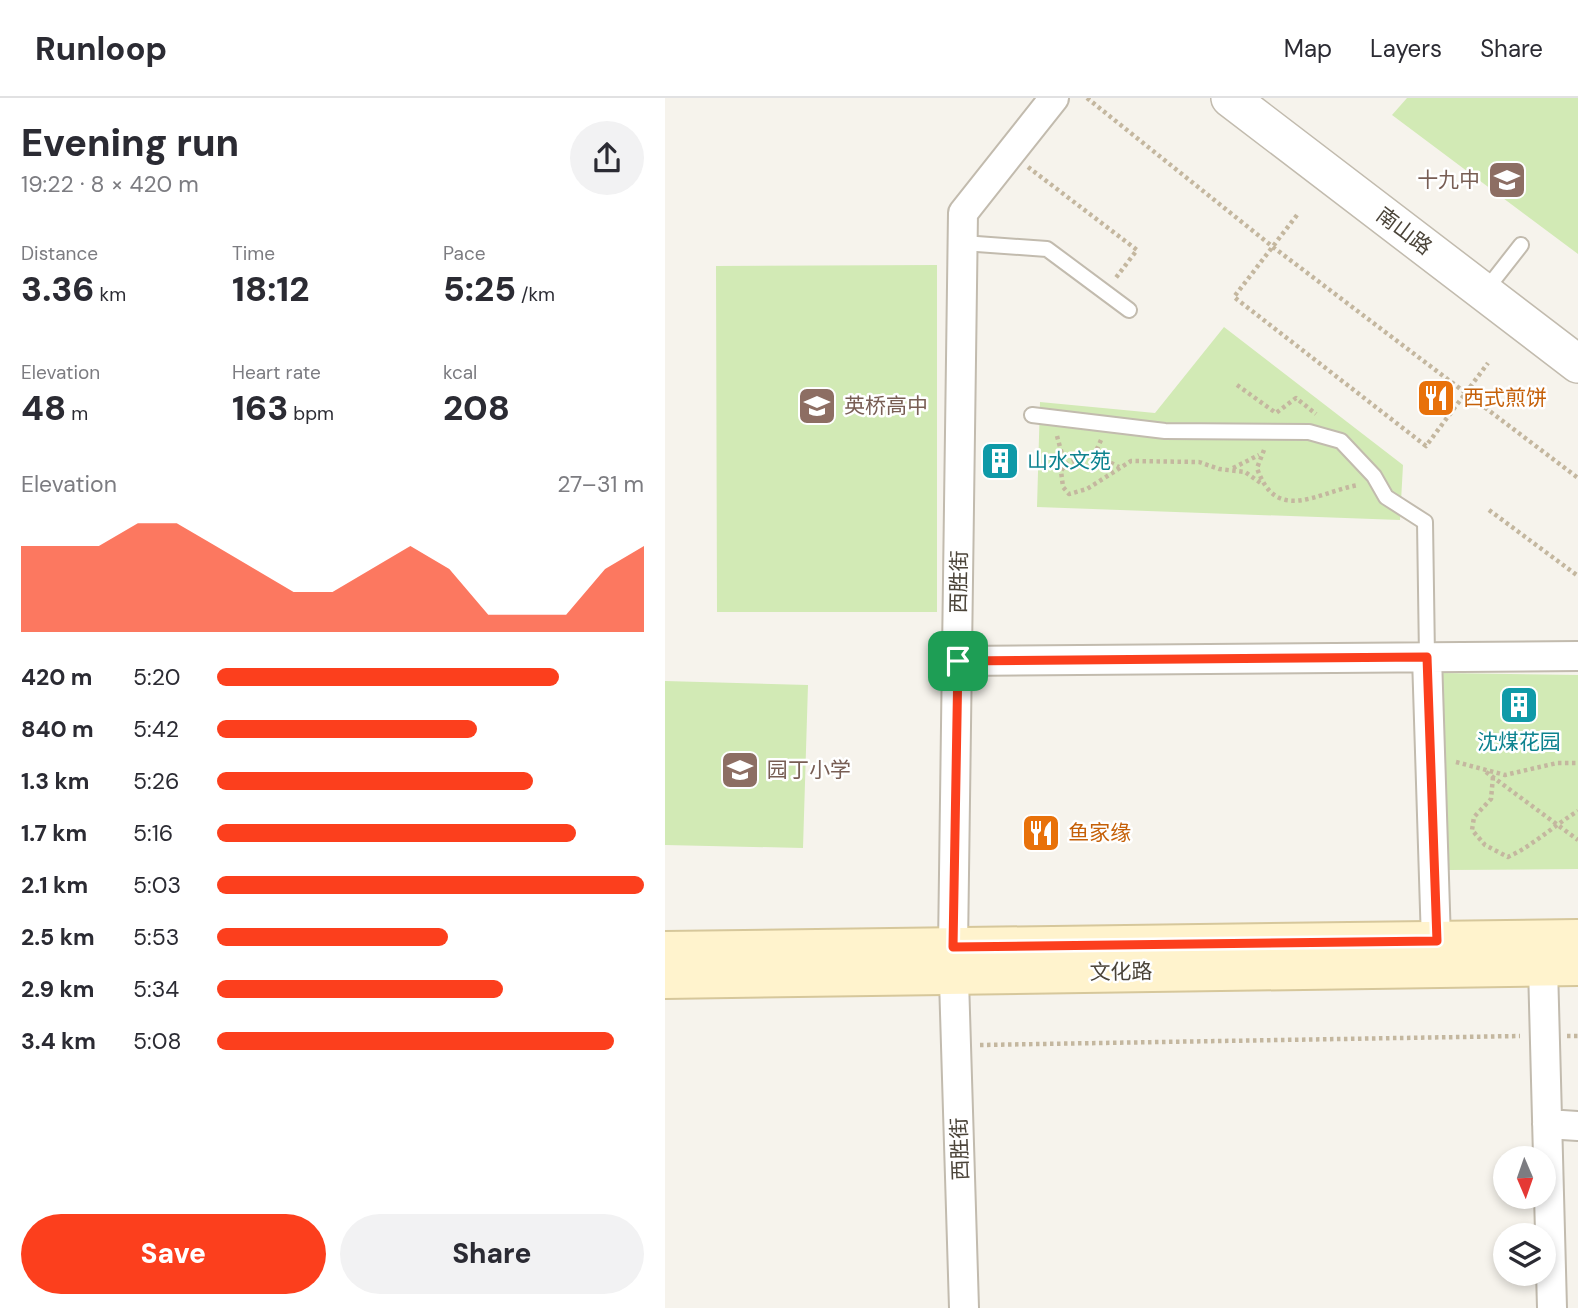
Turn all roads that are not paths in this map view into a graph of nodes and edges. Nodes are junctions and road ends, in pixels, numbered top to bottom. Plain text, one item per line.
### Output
1 (1054, 98) edge
2 (1230, 98) edge
3 (963, 243) junction
4 (1521, 245) dead end
5 (1484, 293) junction
6 (1129, 310) dead end
7 (1578, 365) edge
8 (1033, 415) dead end
9 (1578, 656) edge
10 (1427, 657) junction
11 (958, 661) junction
12 (1578, 939) edge
13 (1437, 941) junction
14 (665, 951) edge
15 (954, 961) junction
16 (1561, 966) edge
17 (665, 979) edge
18 (1547, 1124) junction
19 (1578, 1126) edge
20 (964, 1308) edge
21 (1552, 1308) edge

1 - 3 street, 西胜街
2 - 5 street, 南山路
3 - 6 lane
3 - 11 street, 西胜街
4 - 5 lane
5 - 7 street, 南山路
8 - 10 lane
9 - 10 street
10 - 11 street
10 - 13 street
11 - 15 street, 西胜街
12 - 13 main road, 文化路
13 - 15 main road, 文化路
14 - 15 main road, 文化路
15 - 16 main road, 文化路
15 - 17 main road, 文化路
15 - 20 street, 西胜街
16 - 18 street
18 - 19 street
18 - 21 street

